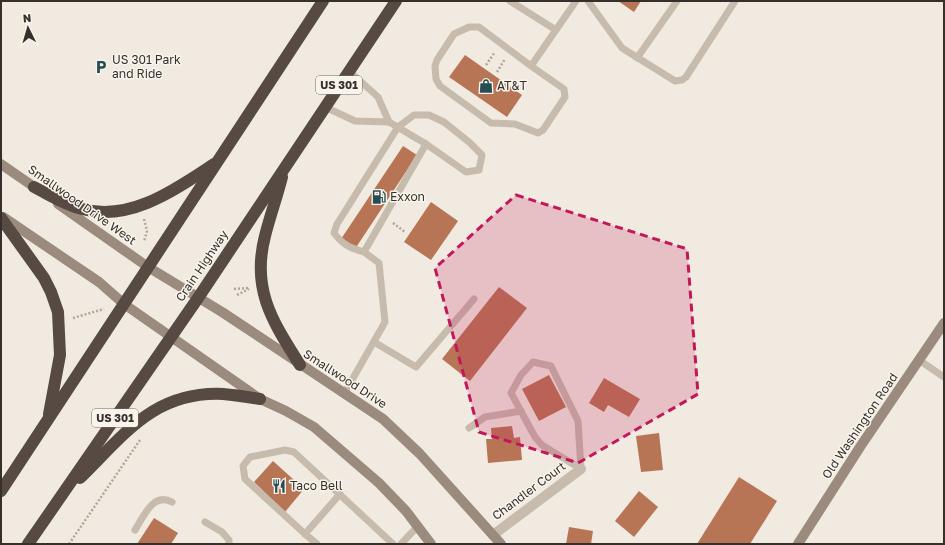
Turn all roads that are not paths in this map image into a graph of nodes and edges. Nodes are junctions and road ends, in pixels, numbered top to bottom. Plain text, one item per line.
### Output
1 (324, 1) edge
2 (396, 1) edge
3 (510, 1) edge
4 (576, 1) edge
5 (588, 1) edge
6 (677, 1) edge
7 (736, 1) edge
8 (556, 30) junction
9 (637, 58) junction
10 (531, 66) junction
11 (349, 71) junction
12 (325, 107) junction
13 (389, 122) junction
14 (398, 127) junction
15 (426, 144) junction
16 (218, 161) junction
17 (1, 164) edge
18 (283, 170) junction
19 (34, 187) junction
20 (1, 217) edge
21 (364, 252) junction
22 (148, 267) junction
23 (198, 298) junction
24 (474, 299) dead end
25 (124, 304) junction
26 (944, 323) edge
27 (171, 337) junction
28 (374, 342) junction
29 (919, 360) junction
30 (300, 365) junction
31 (944, 377) edge
32 (344, 394) junction
33 (260, 399) junction
34 (521, 411) junction
35 (47, 421) junction
36 (469, 428) dead end
37 (581, 469) junction
38 (1, 491) edge
39 (340, 494) junction
40 (59, 498) junction
41 (172, 502) dead end
42 (205, 522) dead end
43 (418, 527) junction
44 (135, 530) dead end
45 (305, 534) junction
46 (493, 535) junction
47 (28, 544) edge
48 (229, 544) edge
49 (317, 544) edge
50 (393, 544) edge
51 (401, 544) edge
52 (431, 544) edge
53 (501, 544) edge
54 (798, 544) edge

1 - 16 highway
2 - 11 highway, Crain Highway / US 301
3 - 8 lane
4 - 8 lane
5 - 9 lane
6 - 9 lane
7 - 9 lane
8 - 10 lane
10 - 10 lane
11 - 12 highway, Crain Highway / US 301
11 - 13 lane
12 - 13 lane
12 - 18 highway, Crain Highway / US 301
13 - 14 lane
14 - 15 lane
14 - 15 lane
14 - 21 lane
15 - 21 lane
16 - 19 highway
16 - 22 highway
17 - 19 main road, Smallwood Drive West
18 - 23 highway, Crain Highway / US 301
18 - 30 highway
19 - 22 main road, Smallwood Drive West
20 - 25 main road
20 - 35 highway
21 - 28 lane
22 - 23 main road, Smallwood Drive
22 - 25 highway
23 - 27 highway, Crain Highway / US 301
23 - 30 main road, Smallwood Drive
24 - 28 lane
25 - 27 main road
25 - 35 highway
26 - 29 main road, Old Washington Road
27 - 33 main road
27 - 40 highway, Crain Highway / US 301
28 - 32 lane
29 - 31 lane
29 - 54 main road, Old Washington Road
30 - 32 main road, Smallwood Drive
32 - 46 main road, Smallwood Drive
33 - 40 highway
33 - 43 main road
34 - 36 lane
34 - 37 lane
34 - 37 lane
35 - 38 highway
37 - 46 street, Chandler Court
39 - 45 lane
39 - 45 lane
39 - 50 lane
40 - 47 highway, Crain Highway / US 301
41 - 44 lane
42 - 48 lane
43 - 51 lane
43 - 52 main road
45 - 49 lane
46 - 53 main road, Smallwood Drive

